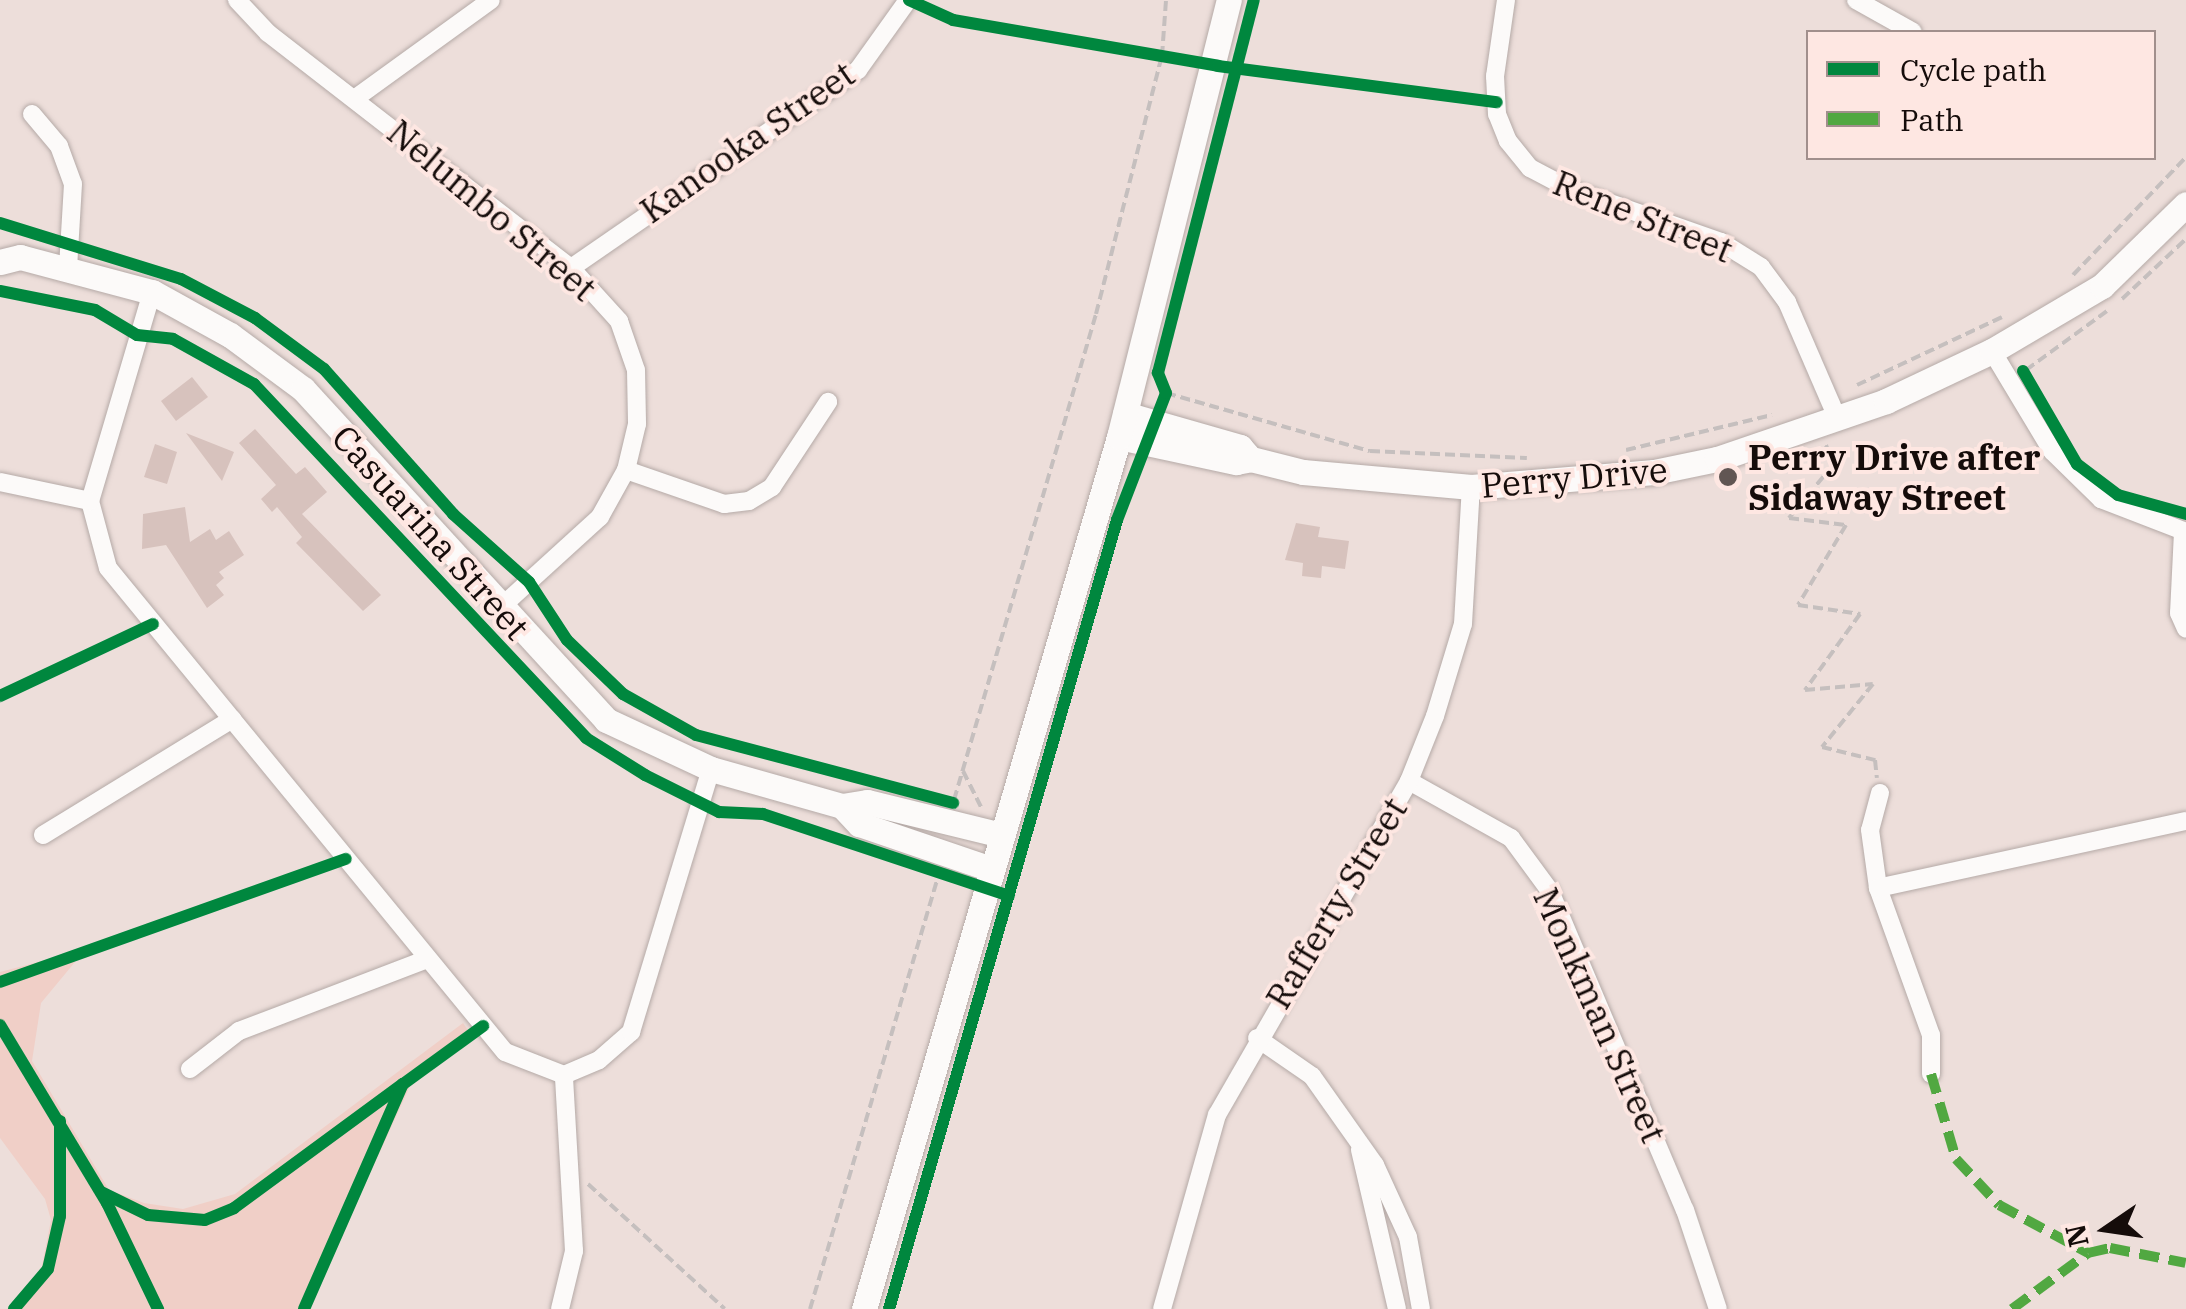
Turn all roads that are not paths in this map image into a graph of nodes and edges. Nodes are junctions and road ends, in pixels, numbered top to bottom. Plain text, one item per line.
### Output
1 (237, 0) edge
2 (491, 0) edge
3 (908, 0) edge
4 (1229, 0) edge
5 (1506, 0) edge
6 (1856, 0) edge
7 (1909, 30) edge
8 (357, 97) junction
9 (32, 114) dead end
10 (2186, 204) edge
11 (7, 253) edge
12 (68, 267) junction
13 (570, 268) junction
14 (152, 292) junction
15 (1992, 350) junction
16 (828, 402) dead end
17 (1836, 419) junction
18 (1122, 426) junction
19 (1250, 459) junction
20 (626, 470) junction
21 (0, 482) edge
22 (1471, 487) junction
23 (90, 501) junction
24 (2184, 532) edge
25 (500, 608) junction
26 (2186, 629) edge
27 (232, 719) junction
28 (712, 769) junction
29 (1409, 780) junction
30 (1880, 794) road end
31 (842, 806) junction
32 (2186, 821) edge
33 (43, 835) dead end
34 (1001, 835) junction
35 (988, 879) junction
36 (1878, 888) junction
37 (428, 958) junction
38 (1256, 1038) junction
39 (190, 1069) dead end
40 (564, 1074) junction
41 (1931, 1074) dead end
42 (1360, 1150) junction
43 (560, 1309) edge
44 (864, 1309) edge
45 (1162, 1309) edge
46 (1397, 1309) edge
47 (1420, 1309) edge
48 (1718, 1309) edge

1 - 8 street, Nelumbo Street
2 - 8 street
3 - 13 street, Kanooka Street
4 - 18 street
5 - 17 street, Rene Street
6 - 7 street
8 - 13 street, Nelumbo Street
9 - 12 street
10 - 15 street, Perry Drive
11 - 12 street, Casuarina Street
12 - 14 street, Casuarina Street
13 - 20 street, Nelumbo Street
14 - 23 street
14 - 25 street, Casuarina Street
15 - 17 street, Perry Drive
15 - 24 street
16 - 20 street
17 - 22 street, Perry Drive
18 - 19 street, Perry Drive
18 - 19 street, Perry Drive
18 - 34 street
19 - 22 street, Perry Drive
20 - 25 street, Nelumbo Street
21 - 23 street
22 - 29 street, Rafferty Street
23 - 27 street
24 - 26 street
25 - 28 street, Casuarina Street
27 - 33 street
27 - 37 street
28 - 31 street, Casuarina Street
28 - 40 street
29 - 38 street, Rafferty Street
29 - 48 street, Monkman Street
30 - 36 street
31 - 34 street, Casuarina Street
31 - 35 street, Casuarina Street
32 - 36 street
34 - 35 street
35 - 44 street
36 - 41 street
37 - 39 street
37 - 40 street
38 - 42 street
38 - 45 street, Rafferty Street
40 - 43 street
42 - 46 street
42 - 47 street

